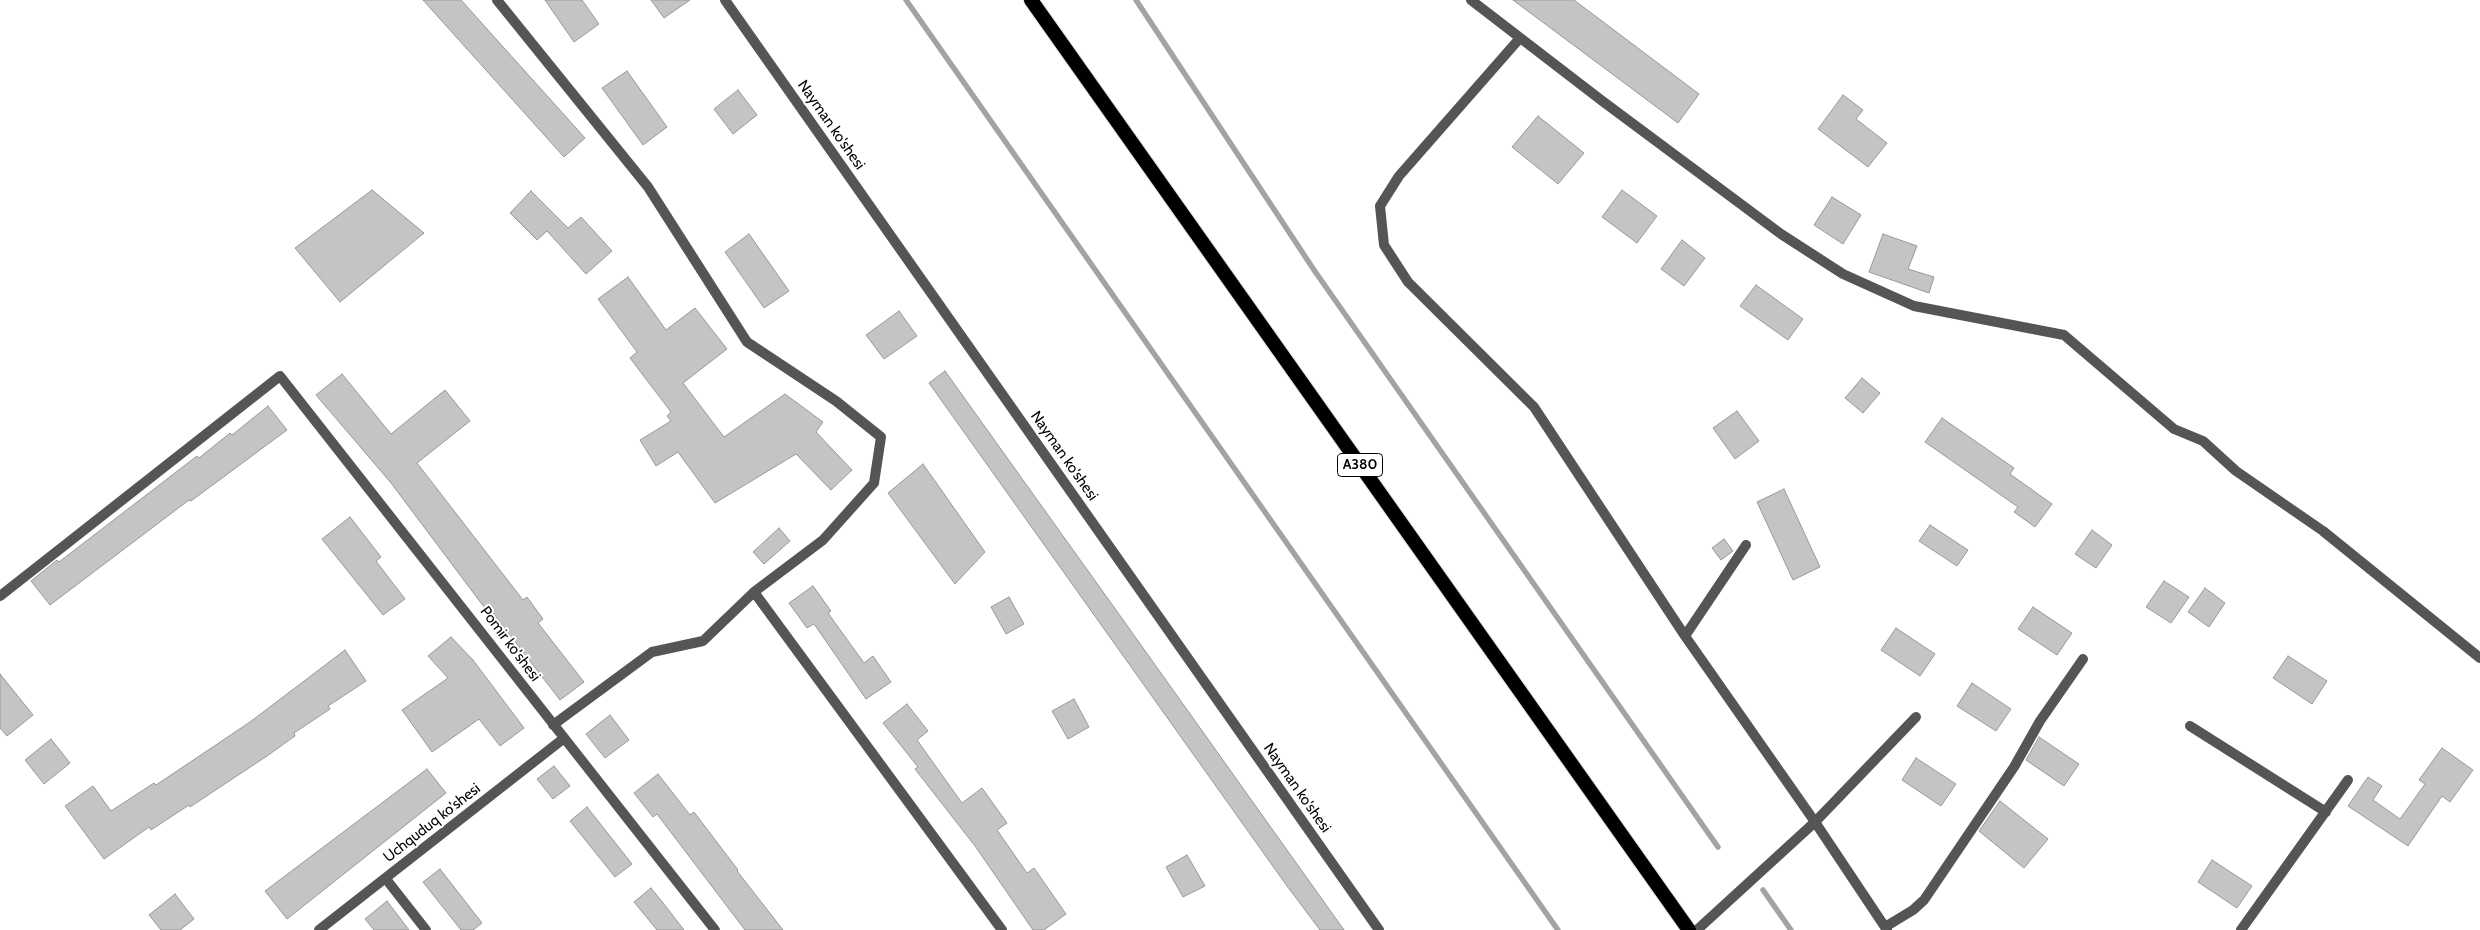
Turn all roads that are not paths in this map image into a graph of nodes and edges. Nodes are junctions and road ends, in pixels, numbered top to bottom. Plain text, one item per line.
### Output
1 (497, 0) edge
2 (725, 0) edge
3 (1031, 0) edge
4 (1471, 0) edge
5 (1520, 38) junction
6 (1746, 545) dead end
7 (754, 592) junction
8 (0, 596) edge
9 (1686, 636) junction
10 (2480, 658) edge
11 (2083, 659) dead end
12 (1916, 717) dead end
13 (553, 725) junction
14 (2190, 726) dead end
15 (563, 739) junction
16 (2348, 780) dead end
17 (2326, 812) junction
18 (1815, 822) junction
19 (386, 879) junction
20 (1886, 929) edge
21 (319, 930) edge
22 (426, 930) edge
23 (715, 930) edge
24 (1002, 930) edge
25 (1379, 930) edge
26 (1690, 930) edge
27 (1697, 930) edge
28 (2241, 930) edge

1 - 7 street
2 - 25 street, Nayman ko'shesi
3 - 26 highway, A380
4 - 5 street
5 - 9 street
5 - 10 street
6 - 9 street
7 - 13 street
7 - 24 street
8 - 13 street, Pomir ko'shesi
9 - 18 street
11 - 20 street
12 - 18 street
13 - 15 street, Pomir ko'shesi
14 - 17 street
15 - 19 street, Uchquduq ko'shesi
15 - 23 street, Pomir ko'shesi
16 - 17 street
17 - 28 street
18 - 20 street
18 - 27 street
19 - 21 street, Uchquduq ko'shesi
19 - 22 street

